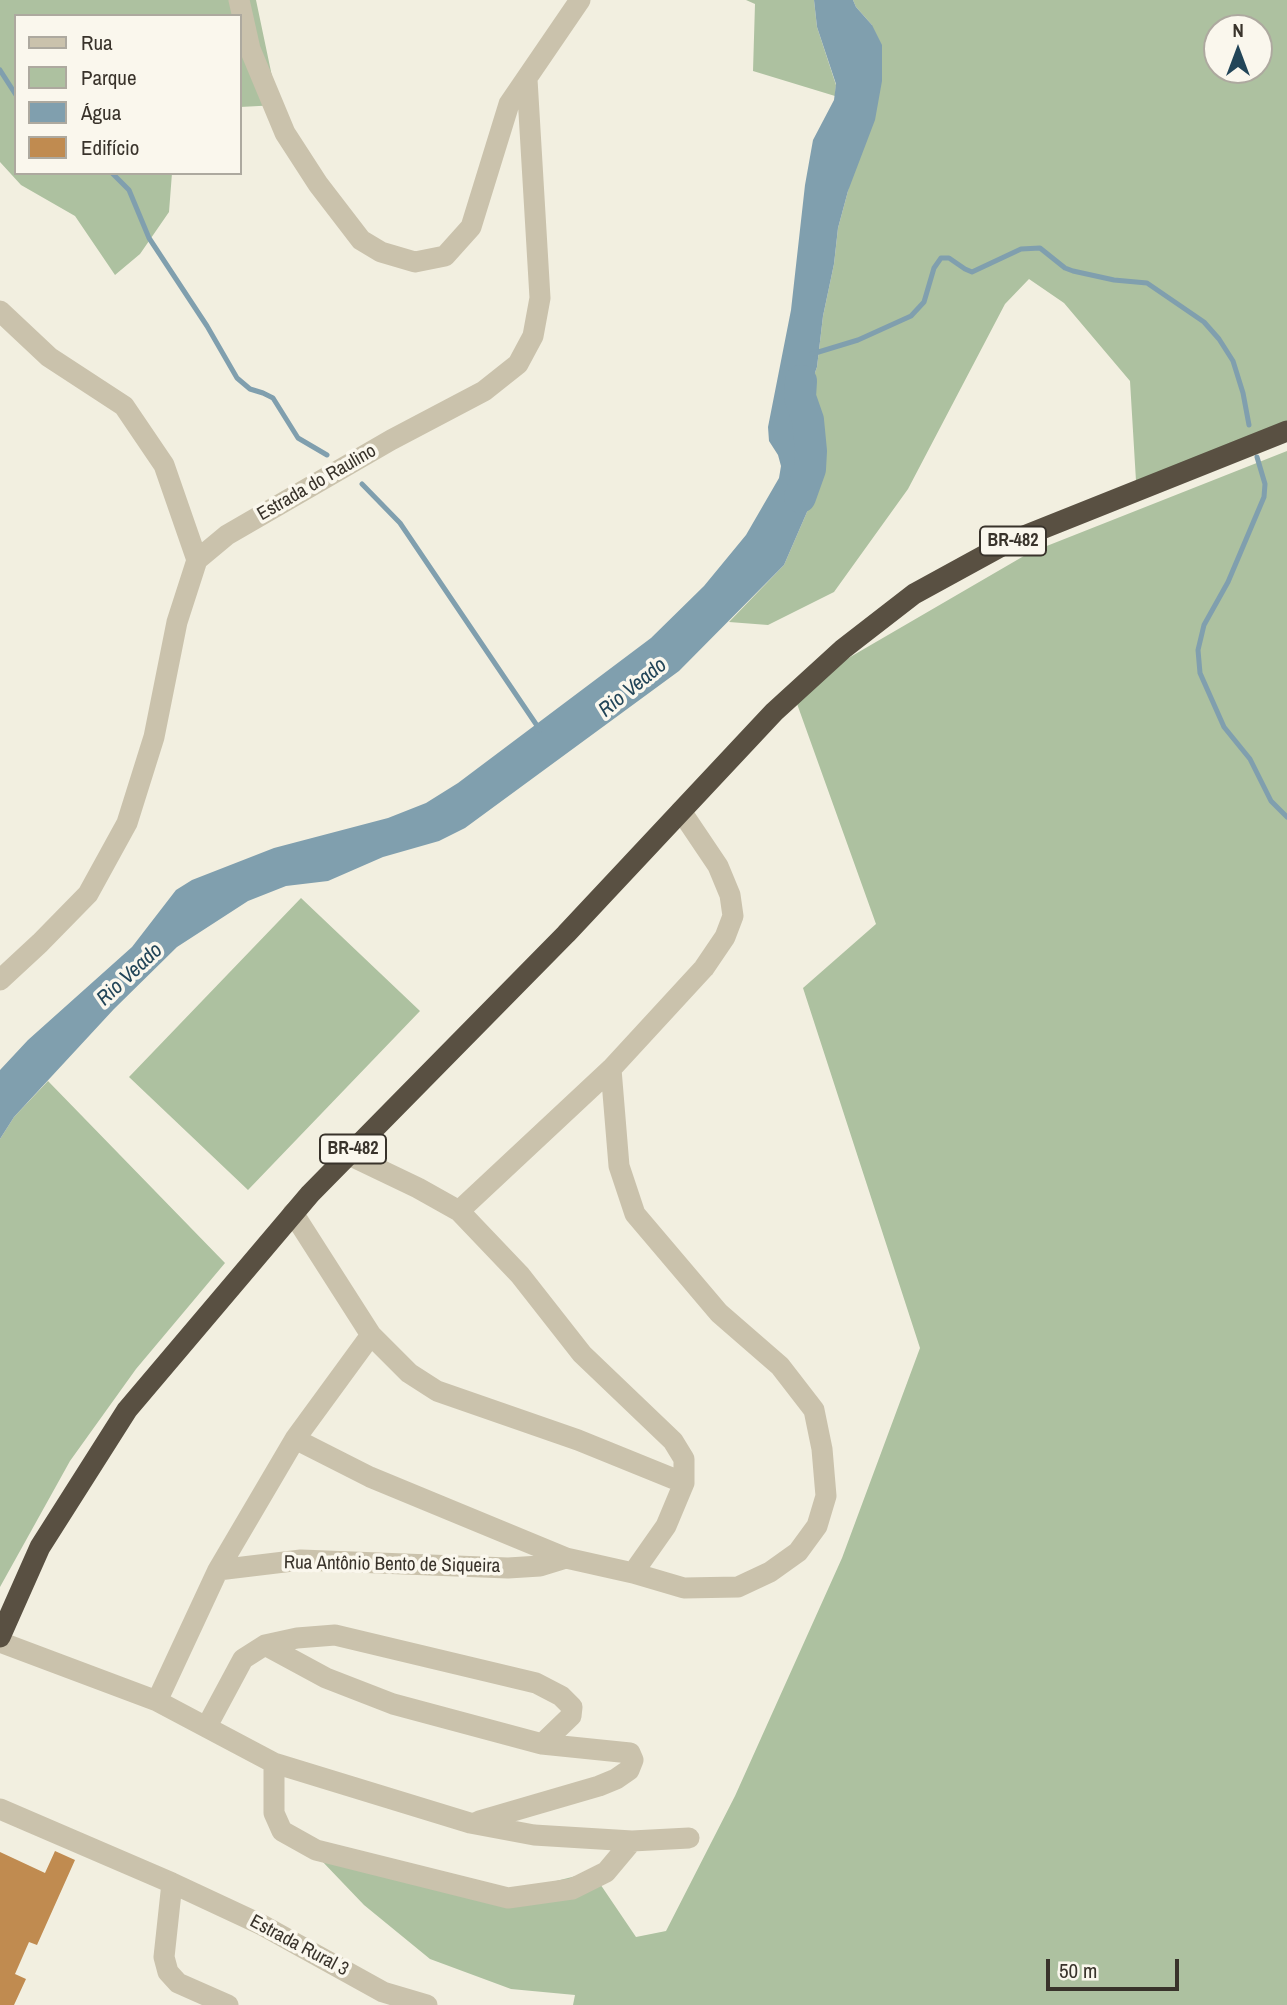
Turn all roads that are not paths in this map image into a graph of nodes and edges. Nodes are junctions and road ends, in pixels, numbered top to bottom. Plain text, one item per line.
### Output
1 (239, 0) edge
2 (580, 0) edge
3 (527, 79) junction
4 (0, 311) edge
5 (1287, 431) edge
6 (197, 560) junction
7 (681, 811) junction
8 (0, 979) edge
9 (611, 1069) junction
10 (347, 1154) junction
11 (459, 1211) junction
12 (293, 1213) junction
13 (371, 1335) junction
14 (295, 1439) junction
15 (684, 1483) junction
16 (566, 1558) junction
17 (218, 1570) junction
18 (633, 1573) junction
19 (0, 1639) edge
20 (265, 1646) junction
21 (157, 1701) junction
22 (207, 1726) junction
23 (542, 1744) junction
24 (274, 1763) junction
25 (0, 1809) edge
26 (470, 1823) junction
27 (689, 1838) dead end
28 (632, 1841) junction
29 (172, 1883) junction
30 (228, 2005) edge
31 (427, 2005) edge

1 - 3 street
2 - 3 street
3 - 6 street, Estrada do Raulino
4 - 6 street
5 - 7 highway, BR-482
6 - 8 street
7 - 9 street
7 - 10 highway, BR-482
9 - 11 street
9 - 18 street, Rua Antônio Bento de Siqueira
10 - 11 street
10 - 12 highway, BR-482
11 - 15 street
12 - 13 street
12 - 19 highway, BR-482
13 - 14 street
13 - 15 street
14 - 16 street, Rua Antônio Bento de Siqueira
14 - 17 street
15 - 18 street
16 - 17 street, Rua Antônio Bento de Siqueira
16 - 18 street, Rua Antônio Bento de Siqueira
17 - 21 street
19 - 21 street
20 - 22 street
20 - 23 street
20 - 23 street
21 - 22 street
22 - 24 street
23 - 26 street
24 - 26 street
24 - 28 street
25 - 29 street, Estrada Rural 3
26 - 28 street
27 - 28 street
29 - 30 street
29 - 31 street, Estrada Rural 3

